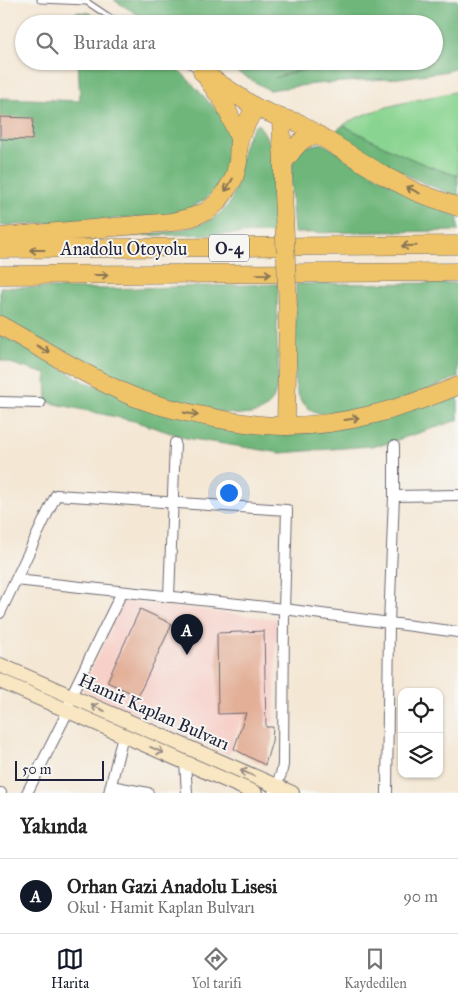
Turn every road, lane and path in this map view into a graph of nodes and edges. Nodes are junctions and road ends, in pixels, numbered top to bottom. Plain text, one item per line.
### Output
1 (40, 0) edge
2 (87, 1) edge
3 (107, 15) edge
4 (199, 70) edge
5 (202, 72) junction
6 (256, 107) junction
7 (280, 118) junction
8 (320, 136) junction
9 (239, 138) junction
10 (284, 163) junction
11 (458, 207) edge
12 (0, 237) edge
13 (458, 245) edge
14 (0, 249) edge
15 (458, 272) edge
16 (0, 275) edge
17 (0, 325) edge
18 (458, 386) edge
19 (0, 402) edge
20 (40, 403) dead end
21 (286, 426) junction
22 (175, 443) dead end
23 (394, 446) dead end
24 (458, 495) edge
25 (394, 496) junction
26 (173, 502) junction
27 (16, 580) junction
28 (122, 592) junction
29 (169, 597) junction
30 (284, 609) junction
31 (0, 613) edge
32 (389, 624) junction
33 (458, 632) edge
34 (0, 665) edge
35 (0, 681) edge
36 (71, 696) junction
37 (68, 711) junction
38 (123, 735) junction
39 (185, 762) junction
40 (110, 789) edge
41 (275, 789) edge
42 (27, 793) edge
43 (148, 793) edge
44 (187, 793) edge
45 (255, 793) edge
46 (292, 793) edge
47 (387, 793) edge

1 - 2 lane
2 - 3 lane
4 - 5 lane
5 - 6 highway
5 - 9 highway
6 - 7 highway
6 - 9 highway
7 - 8 highway
7 - 10 highway
8 - 10 highway
11 -> 8 highway
9 -> 12 highway
10 - 21 highway, bridge
13 -> 14 highway, Anadolu Otoyolu / O-4
16 -> 15 highway, Anadolu Otoyolu / O-4
17 -> 21 highway
21 -> 18 highway
19 - 20 street
22 - 26 street
23 - 25 street
24 - 25 street
25 - 32 street
26 - 27 street
26 - 29 street
26 - 30 street
27 - 28 street
27 - 31 street
28 - 29 street
28 - 36 street
29 - 30 street
30 - 32 street
30 - 41 street
32 - 33 street
32 - 47 street
34 - 36 main road, Hamit Kaplan Bulvarı
35 - 37 main road, Hamit Kaplan Bulvarı
36 - 37 street
41 -> 36 main road, Hamit Kaplan Bulvarı
37 - 38 main road, Hamit Kaplan Bulvarı
37 - 42 street
38 -> 39 main road, Hamit Kaplan Bulvarı
38 - 40 street
39 - 44 street
39 - 45 main road, Hamit Kaplan Bulvarı
40 - 43 street
41 - 46 main road, Hamit Kaplan Bulvarı

